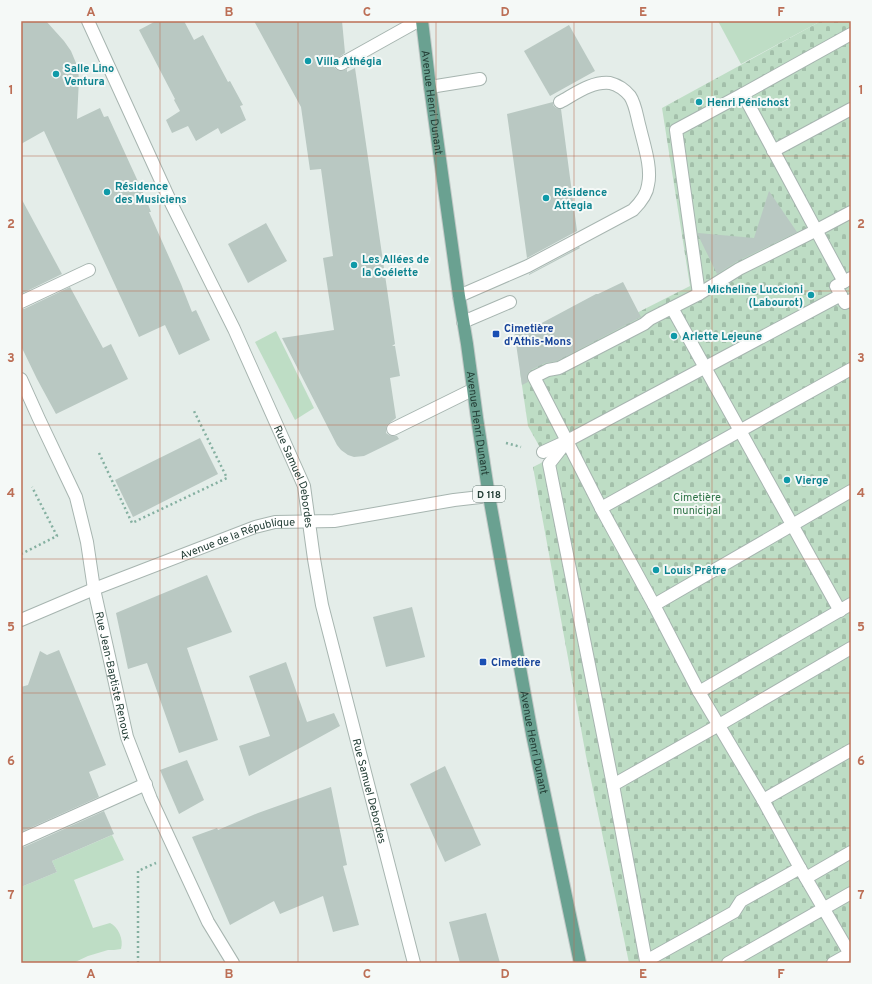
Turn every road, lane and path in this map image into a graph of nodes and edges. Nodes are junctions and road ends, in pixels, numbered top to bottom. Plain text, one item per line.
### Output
1 (88, 21) edge
2 (418, 21) edge
3 (422, 21) edge
4 (851, 34) edge
5 (341, 64) dead end
6 (480, 79) dead end
7 (430, 87) junction
8 (743, 94) junction
9 (560, 102) dead end
10 (851, 109) edge
11 (773, 151) junction
12 (851, 212) edge
13 (817, 230) junction
14 (89, 270) dead end
15 (848, 280) edge
16 (699, 294) junction
17 (459, 296) junction
18 (846, 297) edge
19 (21, 302) edge
20 (510, 302) dead end
21 (672, 308) junction
22 (463, 322) junction
23 (705, 367) junction
24 (851, 369) edge
25 (21, 379) edge
26 (472, 390) junction
27 (193, 409) dead end
28 (394, 429) dead end
29 (741, 431) junction
30 (568, 441) junction
31 (543, 452) dead end
32 (99, 453) dead end
33 (32, 487) dead end
34 (851, 492) edge
35 (489, 496) junction
36 (600, 508) junction
37 (309, 521) junction
38 (793, 525) junction
39 (21, 554) edge
40 (94, 589) junction
41 (851, 604) edge
42 (654, 605) junction
43 (840, 611) junction
44 (21, 620) edge
45 (851, 648) edge
46 (699, 692) junction
47 (719, 725) junction
48 (851, 750) edge
49 (146, 784) junction
50 (614, 785) junction
51 (763, 800) junction
52 (21, 840) edge
53 (851, 852) edge
54 (157, 862) dead end
55 (803, 873) junction
56 (851, 893) edge
57 (823, 908) junction
58 (850, 953) edge
59 (138, 963) edge
60 (233, 963) edge
61 (414, 963) edge
62 (580, 963) edge
63 (728, 963) edge
64 (833, 963) edge

1 - 37 street, Rue Samuel Debordes
2 - 5 street
3 - 7 main road, Avenue Henri Dunant / D 118
4 - 8 street
6 - 7 street
7 - 17 main road, Avenue Henri Dunant / D 118
8 - 11 street
8 - 16 street
9 - 17 street
10 - 11 street
11 - 13 street
12 - 13 street
13 - 15 street
13 - 16 street
14 - 19 street
15 - 18 street
16 - 21 street
17 - 22 main road, Avenue Henri Dunant / D 118
18 - 23 street
20 - 22 street
21 - 23 street
21 - 30 street
22 - 26 main road, Avenue Henri Dunant / D 118
23 - 29 street
23 - 30 street
24 - 29 street
25 - 40 street, Rue Jean-Baptiste Renoux
26 - 28 street
26 - 35 main road, Avenue Henri Dunant / D 118
27 - 32 path
29 - 36 street
29 - 38 street
30 - 31 street
30 - 36 street
30 - 50 street
33 - 39 path
34 - 38 street
35 - 37 street, Avenue de la République
35 - 62 main road, Avenue Henri Dunant / D 118
36 - 42 street
37 - 40 street, Avenue de la République
37 - 61 street, Rue Samuel Debordes
38 - 42 street
38 - 43 street
40 - 44 street, Avenue de la République
40 - 49 street, Rue Jean-Baptiste Renoux
41 - 43 street
42 - 46 street
43 - 46 street
45 - 47 street
46 - 47 street
47 - 50 street
47 - 51 street
48 - 51 street
49 - 52 street
49 - 60 street, Rue Jean-Baptiste Renoux
50 - 55 street
51 - 55 street
53 - 55 street
54 - 59 path
55 - 57 street
56 - 57 street
57 - 58 street
57 - 63 street
58 - 64 street

